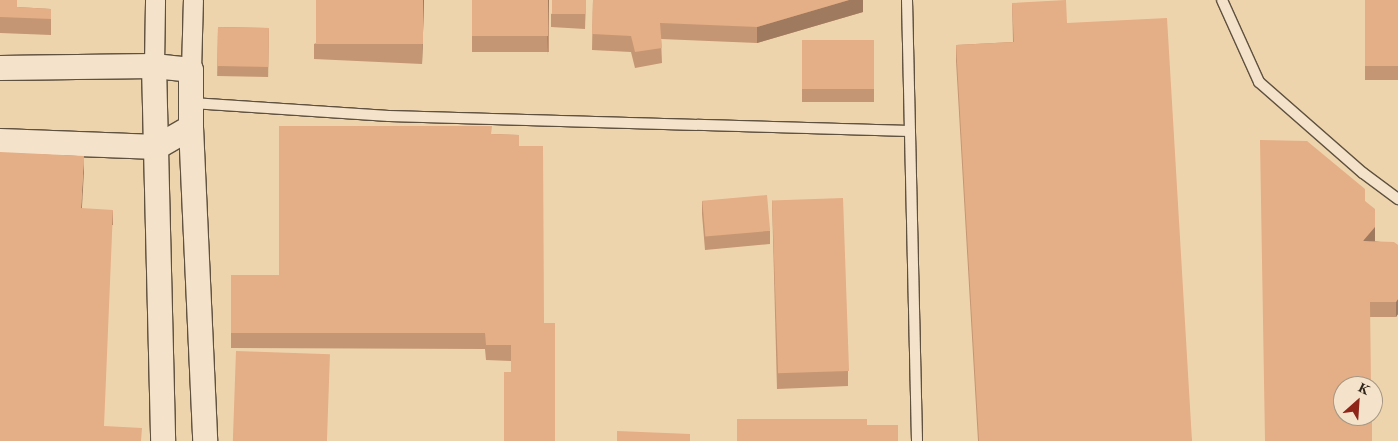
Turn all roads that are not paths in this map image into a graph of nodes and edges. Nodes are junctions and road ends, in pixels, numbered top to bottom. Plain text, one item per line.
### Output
1 (155, 0) edge
2 (193, 0) edge
3 (908, 0) edge
4 (1222, 0) edge
5 (154, 66) junction
6 (0, 68) edge
7 (192, 70) junction
8 (192, 104) junction
9 (191, 127) junction
10 (910, 131) junction
11 (0, 141) edge
12 (157, 147) junction
13 (1398, 199) edge
14 (163, 441) edge
15 (205, 441) edge
16 (918, 441) edge

1 - 5 street
2 - 7 street
3 - 10 lane
4 - 13 lane
5 - 6 street
5 - 7 street
5 - 12 street
7 - 8 street
8 - 9 street
8 - 10 lane
9 - 12 street
9 - 15 street
10 - 16 lane
11 - 12 street
12 - 14 street

